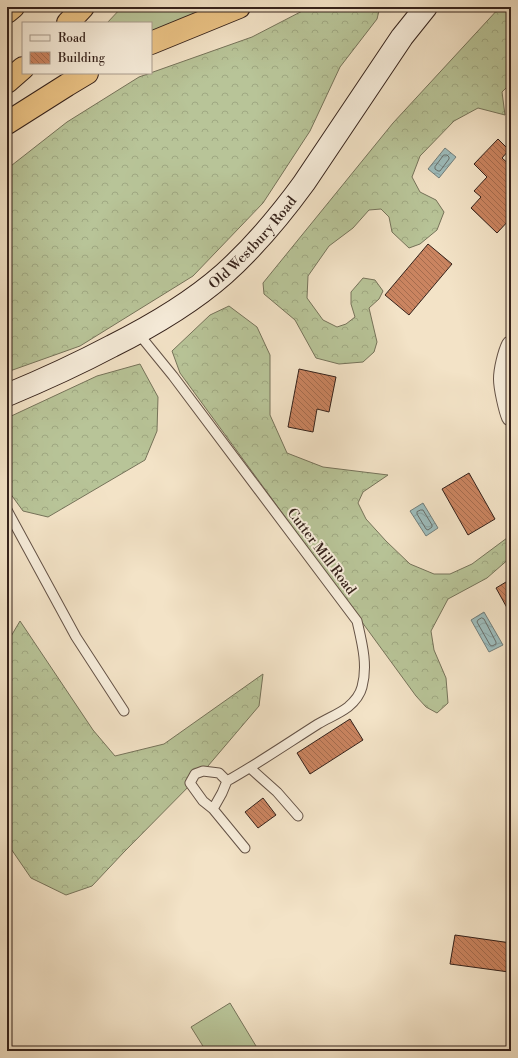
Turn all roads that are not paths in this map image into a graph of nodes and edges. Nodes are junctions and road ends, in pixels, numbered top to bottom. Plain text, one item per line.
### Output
1 (12, 7) edge
2 (83, 7) edge
3 (239, 7) edge
4 (426, 7) edge
5 (7, 12) edge
6 (69, 22) edge
7 (152, 43) edge
8 (22, 69) edge
9 (85, 74) edge
10 (7, 82) edge
11 (7, 123) edge
12 (138, 333) junction
13 (511, 345) edge
14 (7, 395) edge
15 (511, 417) edge
16 (7, 510) edge
17 (124, 711) dead end
18 (250, 768) junction
19 (228, 781) junction
20 (213, 809) junction
21 (298, 816) dead end
22 (245, 848) dead end

1 - 5 highway
2 - 6 highway
3 - 7 highway
4 - 12 main road, Old Westbury Road
8 - 10 highway
9 - 11 highway
12 - 14 main road, Old Westbury Road
12 - 18 lane, Cutter Mill Road
13 - 15 street
16 - 17 lane
18 - 19 lane, Cutter Mill Road
18 - 21 lane
19 - 20 lane
19 - 20 lane
20 - 22 lane

